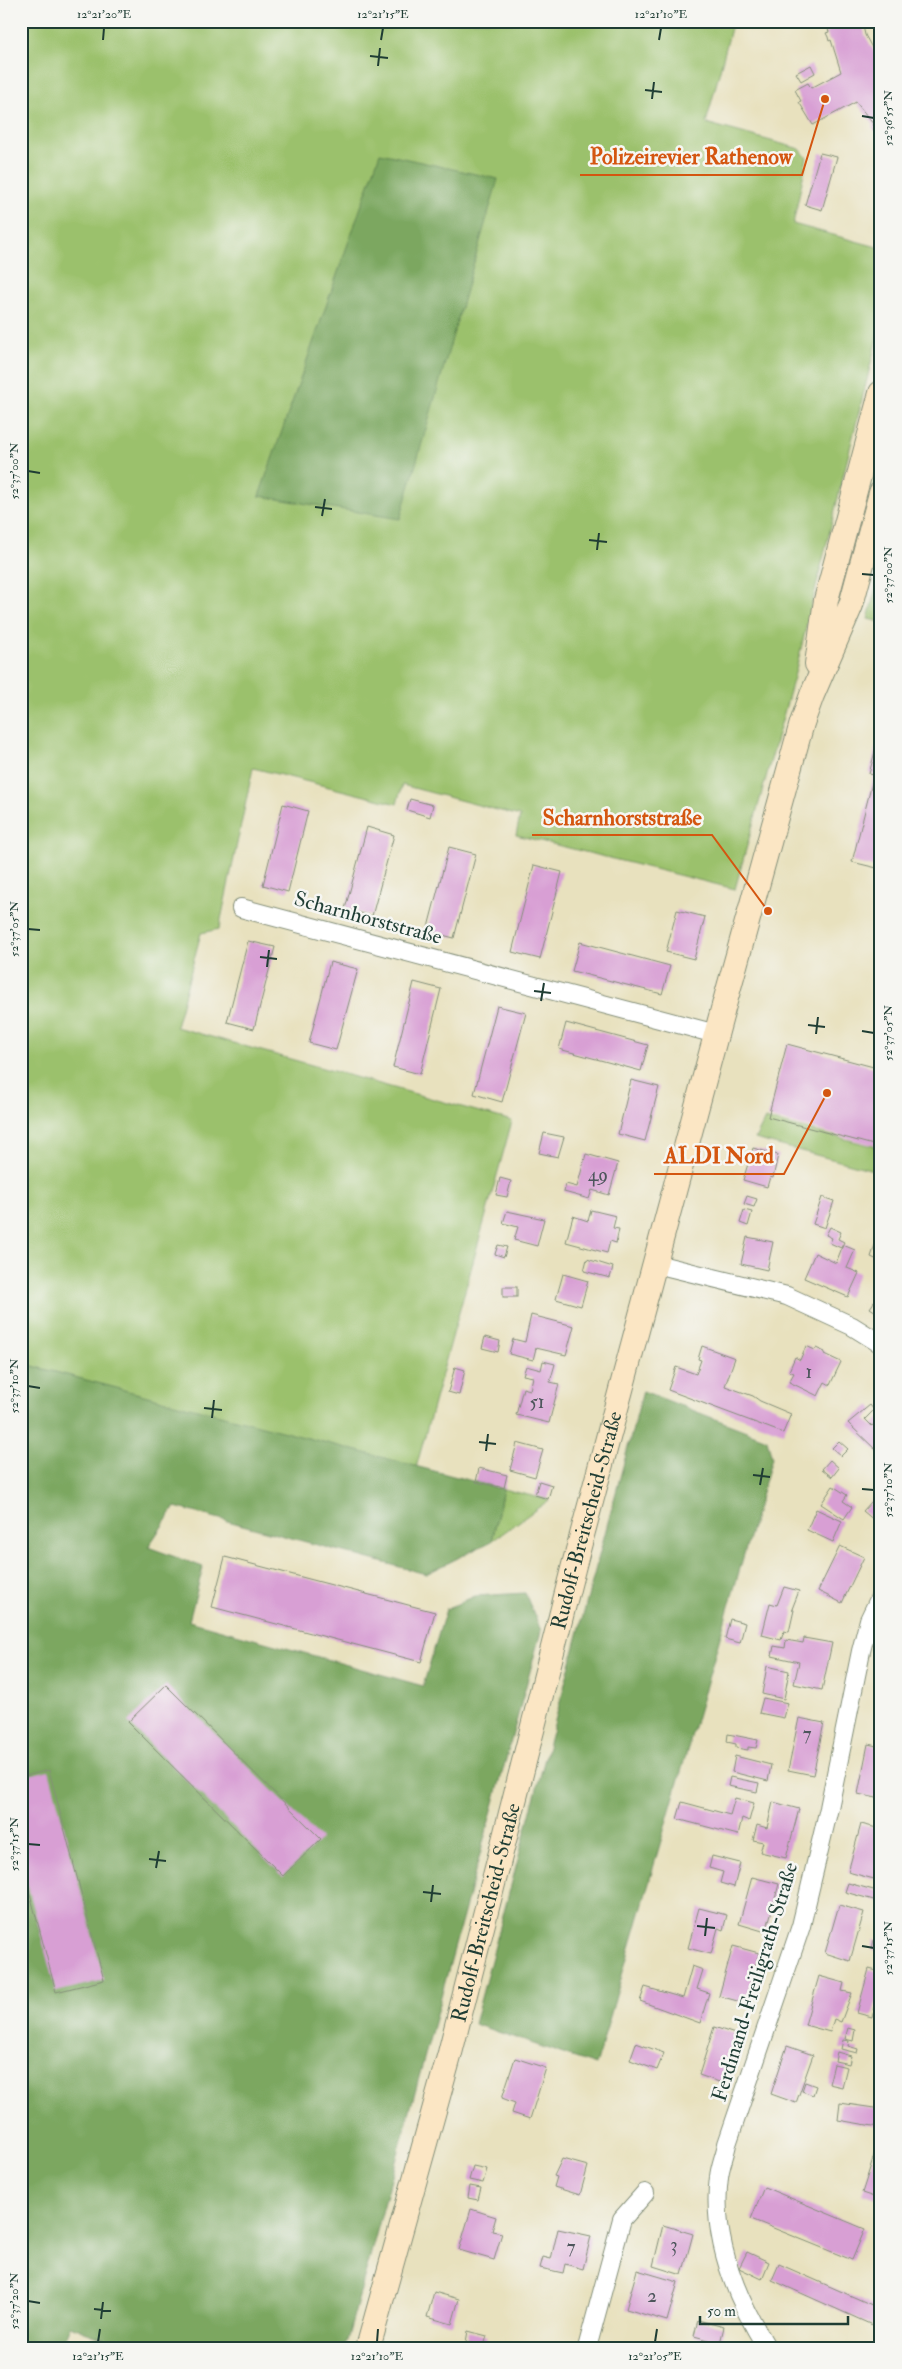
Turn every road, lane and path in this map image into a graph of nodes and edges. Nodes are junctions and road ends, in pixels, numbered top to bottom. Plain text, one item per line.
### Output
1 (881, 393) edge
2 (881, 493) edge
3 (812, 695) junction
4 (241, 908) dead end
5 (716, 1034) junction
6 (656, 1264) junction
7 (881, 1344) edge
8 (881, 1595) edge
9 (645, 2193) dead end
10 (368, 2348) edge
11 (587, 2348) edge
12 (767, 2348) edge

1 - 3 street, Rudolf-Breitscheid-Straße
2 - 3 street, Rudolf-Breitscheid-Straße
3 - 5 street, Rudolf-Breitscheid-Straße
4 - 5 street, Scharnhorststraße
5 - 6 street, Rudolf-Breitscheid-Straße
6 - 7 street
6 - 10 street, Rudolf-Breitscheid-Straße
8 - 12 street, Ferdinand-Freiligrath-Straße
9 - 11 street

